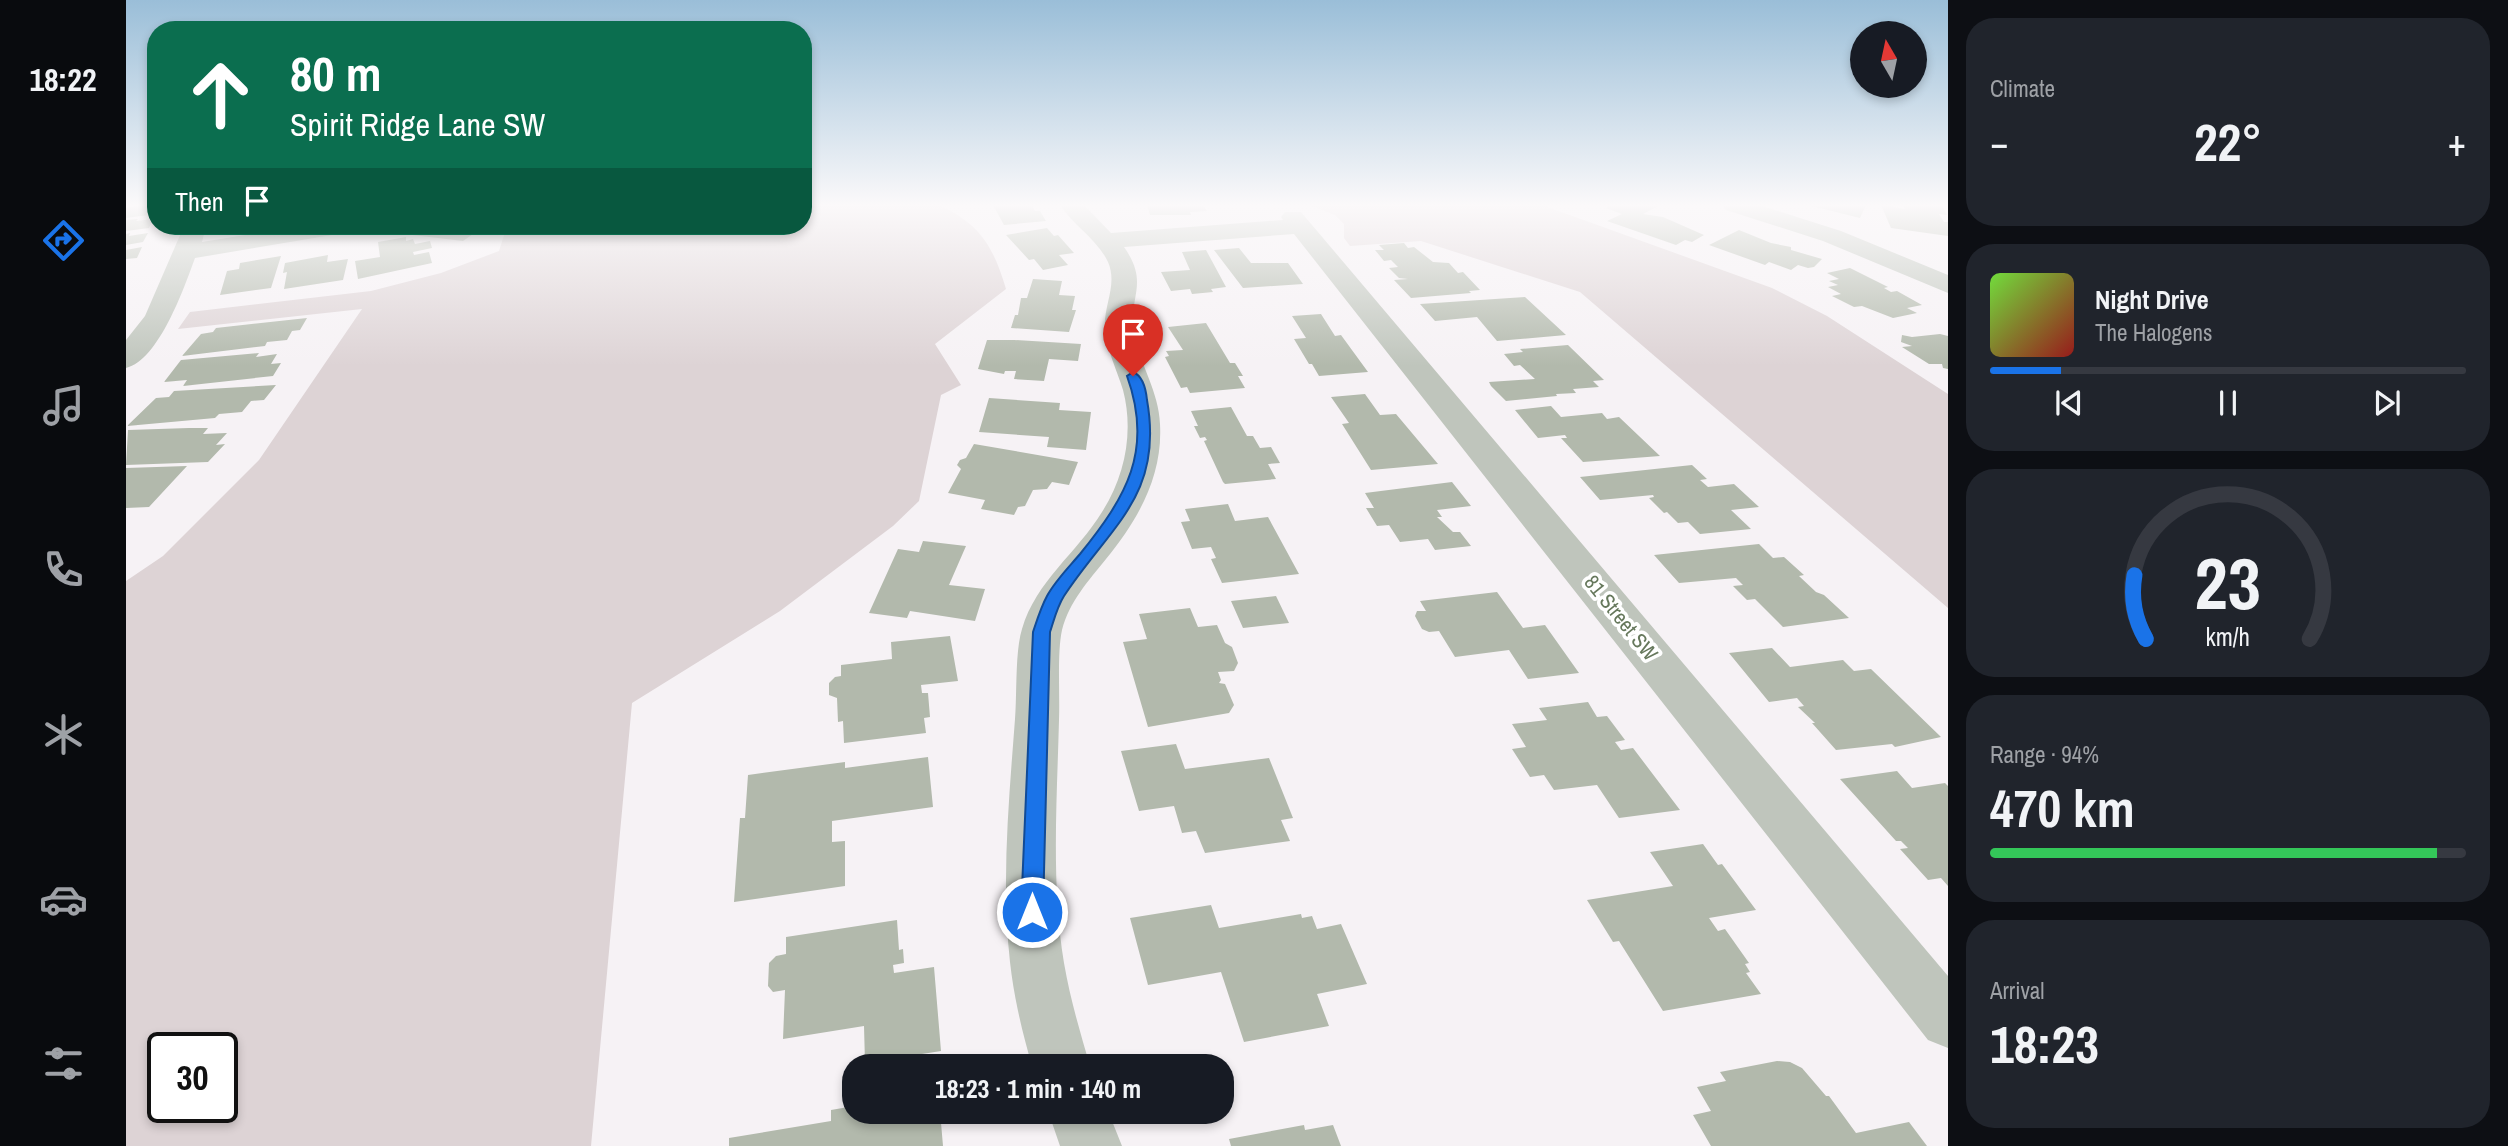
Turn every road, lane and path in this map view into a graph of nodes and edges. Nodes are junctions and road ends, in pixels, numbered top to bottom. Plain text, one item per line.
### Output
1 (184, 258) edge
2 (1118, 258) edge
3 (1328, 258) edge
4 (1885, 258) edge
5 (1948, 285) edge
6 (126, 359) edge
7 (1948, 1020) edge
8 (1058, 1054) edge
9 (1083, 1124) edge
10 (1091, 1146) edge

1 - 6 street
2 - 8 street
3 - 7 street, 81 Street SW
4 - 5 street
9 - 10 street

